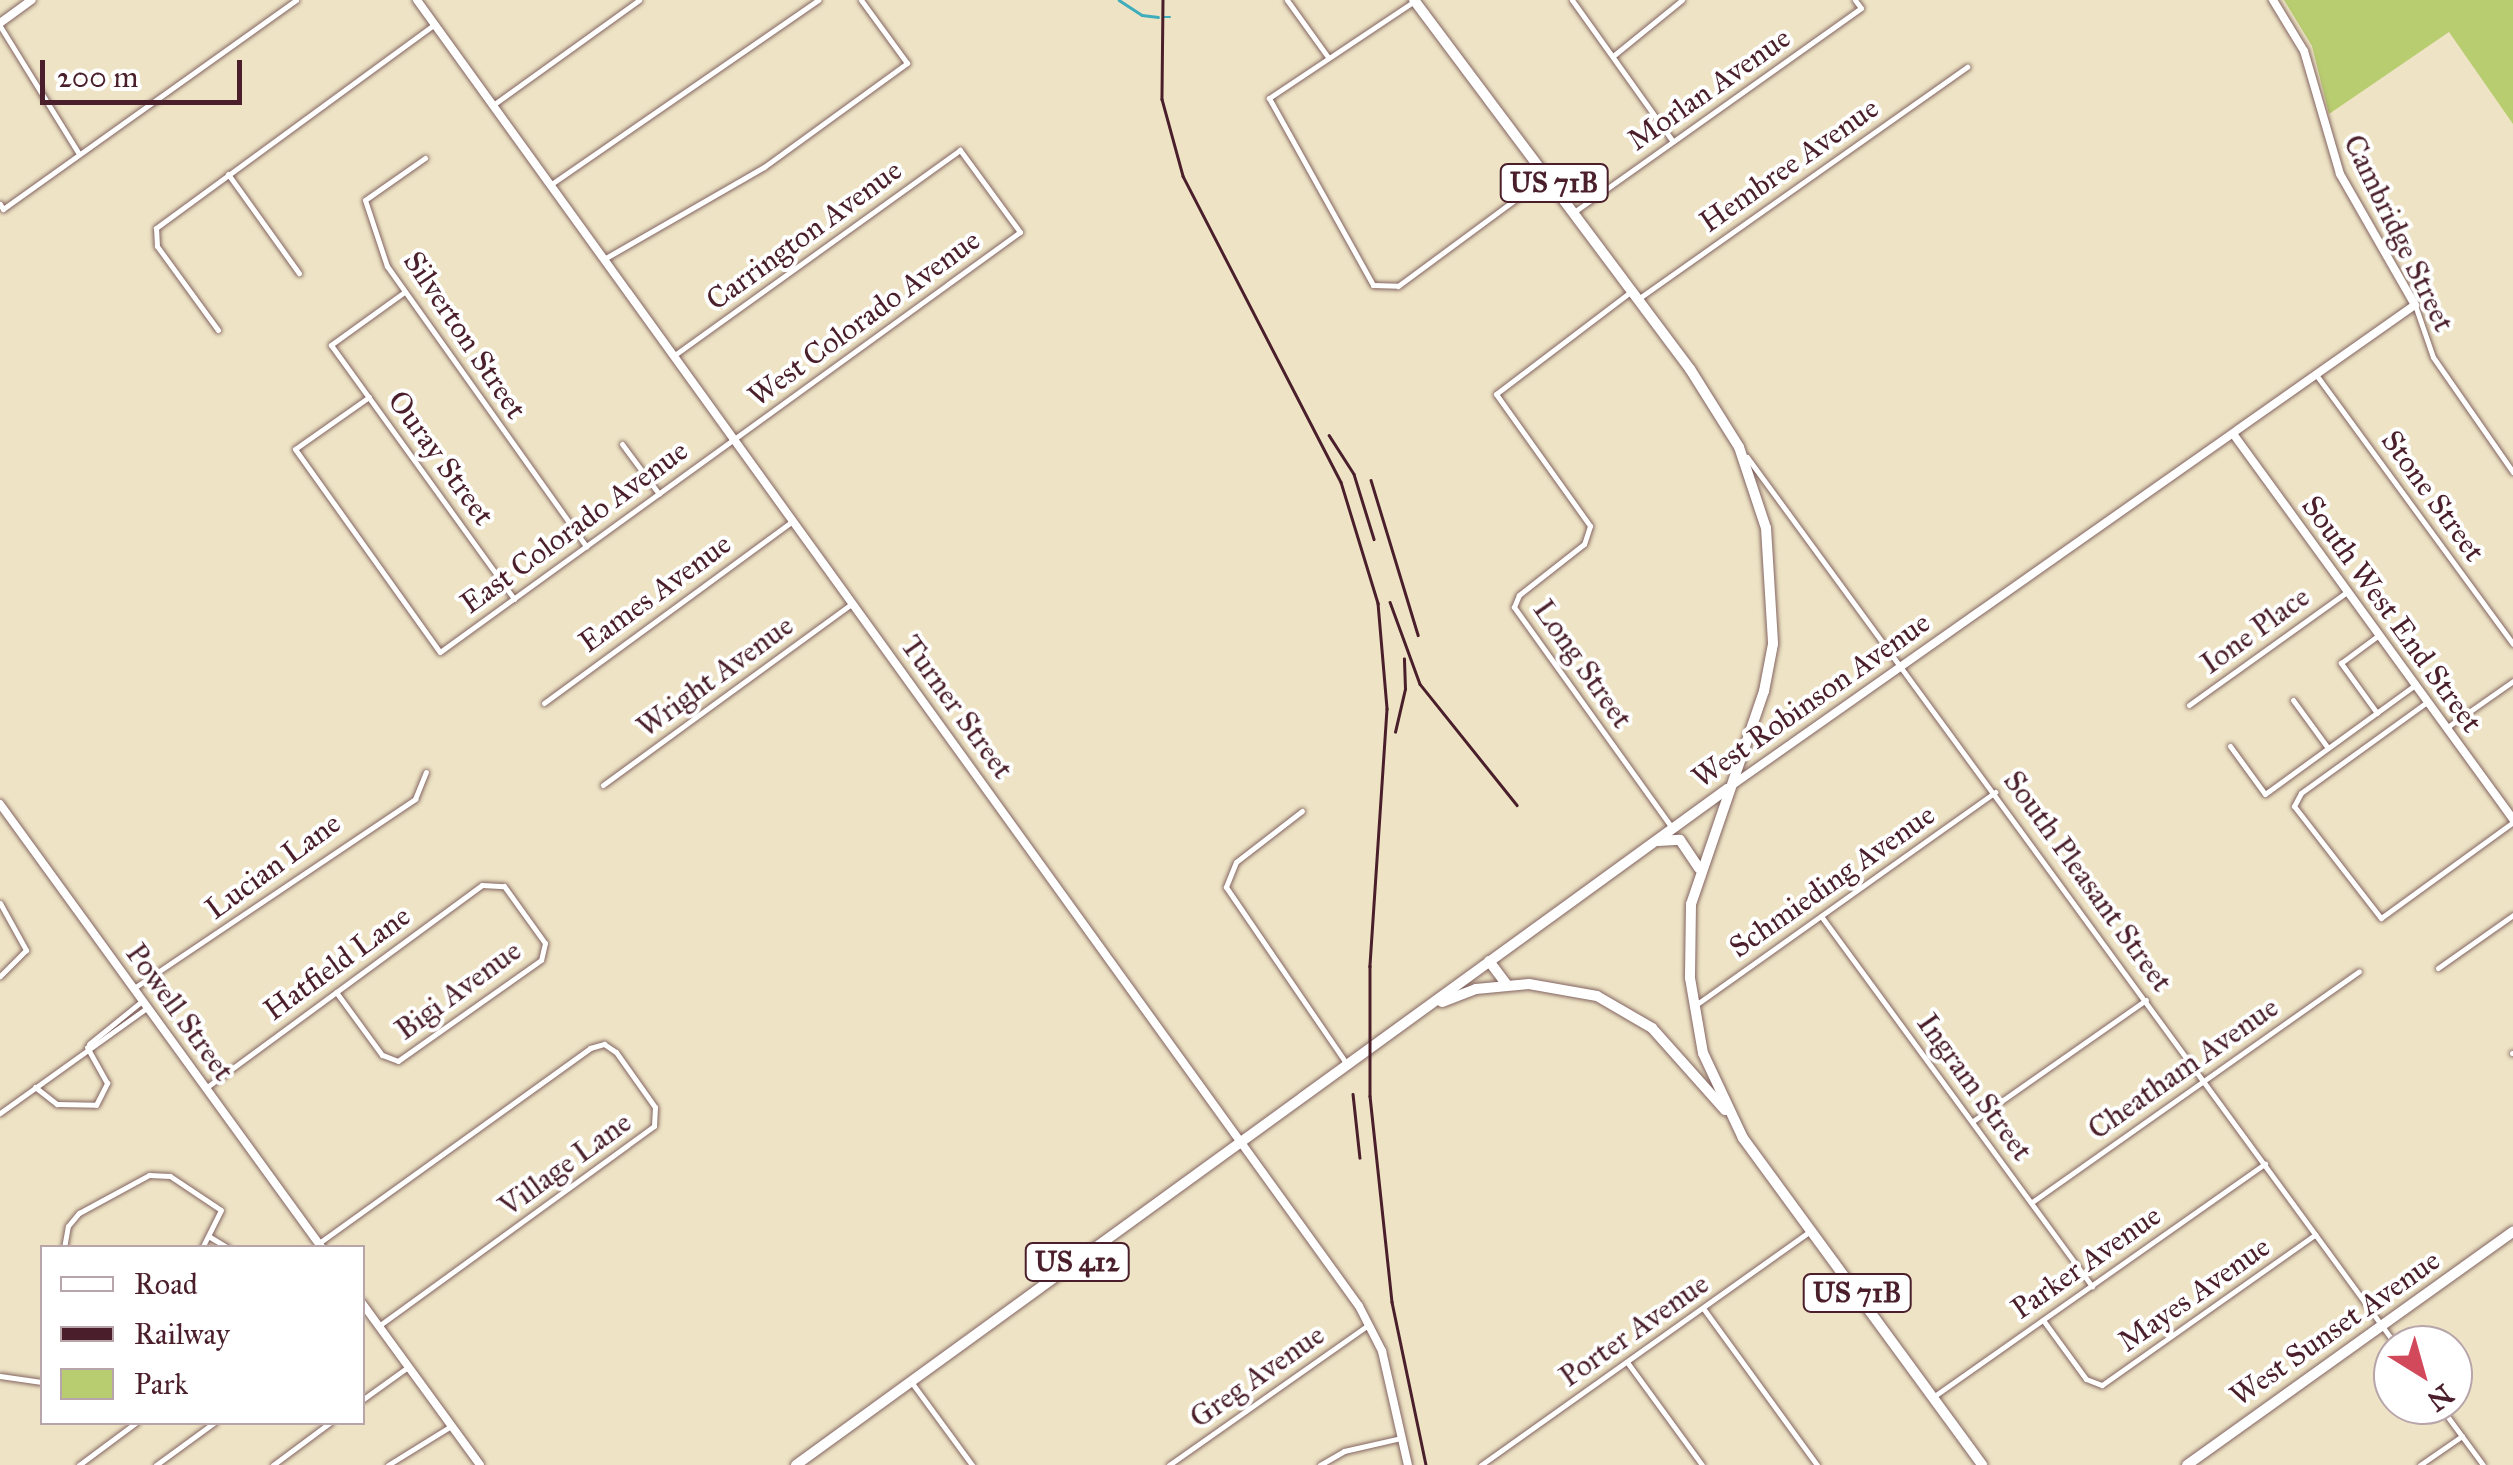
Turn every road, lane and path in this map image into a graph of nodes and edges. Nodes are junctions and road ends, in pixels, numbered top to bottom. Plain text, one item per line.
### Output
1 (32, 0) edge
2 (296, 0) edge
3 (417, 0) edge
4 (639, 0) edge
5 (818, 0) edge
6 (861, 0) edge
7 (1287, 0) edge
8 (1414, 0) edge
9 (1572, 0) edge
10 (1682, 0) edge
11 (1855, 0) edge
12 (2273, 0) edge
13 (435, 24) junction
14 (0, 25) edge
15 (1614, 56) junction
16 (1328, 57) junction
17 (1967, 67) dead end
18 (493, 106) junction
19 (1673, 141) junction
20 (79, 154) junction
21 (426, 158) dead end
22 (228, 174) junction
23 (1548, 175) junction
24 (550, 185) junction
25 (2, 207) edge
26 (1574, 212) junction
27 (1020, 232) joint
28 (604, 259) junction
29 (299, 272) dead end
30 (403, 293) junction
31 (1635, 295) junction
32 (2415, 306) junction
33 (218, 330) dead end
34 (674, 356) junction
35 (2316, 375) junction
36 (1496, 394) joint
37 (369, 397) junction
38 (2234, 435) junction
39 (734, 440) junction
40 (622, 444) dead end
41 (1739, 447) junction
42 (2513, 472) edge
43 (659, 494) junction
44 (793, 520) junction
45 (586, 546) junction
46 (2348, 591) junction
47 (514, 598) junction
48 (853, 603) junction
49 (2379, 635) junction
50 (2513, 644) edge
51 (1904, 666) junction
52 (2513, 682) edge
53 (2415, 685) junction
54 (2292, 700) dead end
55 (544, 702) dead end
56 (2428, 702) junction
57 (2188, 705) dead end
58 (2377, 713) junction
59 (2446, 728) junction
60 (2230, 746) dead end
61 (2328, 748) junction
62 (426, 772) dead end
63 (604, 785) dead end
64 (1728, 788) junction
65 (1995, 792) junction
66 (0, 804) edge
67 (1302, 811) dead end
68 (2513, 820) edge
69 (1672, 828) junction
70 (1648, 845) junction
71 (1700, 869) junction
72 (497, 882) joint
73 (0, 903) edge
74 (2513, 915) edge
75 (1821, 916) junction
76 (1486, 964) junction
77 (2438, 968) dead end
78 (2359, 972) dead end
79 (0, 976) edge
80 (1502, 986) junction
81 (134, 988) junction
82 (336, 992) junction
83 (2146, 1000) junction
84 (145, 1004) junction
85 (1694, 1006) junction
86 (1418, 1013) junction
87 (87, 1047) junction
88 (1703, 1053) junction
89 (1678, 1054) junction
90 (1348, 1065) junction
91 (2204, 1080) junction
92 (34, 1086) junction
93 (207, 1087) junction
94 (0, 1113) edge
95 (1733, 1120) junction
96 (1973, 1121) junction
97 (1242, 1143) junction
98 (2266, 1164) junction
99 (2032, 1202) junction
100 (1812, 1230) junction
101 (2513, 1232) edge
102 (2316, 1234) junction
103 (210, 1237) junction
104 (65, 1245) edge
105 (204, 1245) edge
106 (223, 1245) edge
107 (321, 1245) edge
108 (2092, 1286) junction
109 (1703, 1308) junction
110 (365, 1311) edge
111 (2043, 1320) junction
112 (1370, 1324) junction
113 (2381, 1325) edge
114 (2383, 1325) edge
115 (379, 1326) junction
116 (2373, 1332) edge
117 (1628, 1362) junction
118 (408, 1367) junction
119 (0, 1376) edge
120 (40, 1382) edge
121 (911, 1382) junction
122 (365, 1398) edge
123 (1933, 1398) junction
124 (133, 1425) edge
125 (211, 1425) edge
126 (328, 1425) edge
127 (2454, 1425) edge
128 (451, 1426) junction
129 (2462, 1436) junction
130 (1401, 1438) junction
131 (78, 1465) edge
132 (156, 1465) edge
133 (273, 1465) edge
134 (388, 1465) edge
135 (480, 1465) edge
136 (796, 1465) edge
137 (972, 1465) edge
138 (1169, 1465) edge
139 (1320, 1465) edge
140 (1408, 1465) edge
141 (1481, 1465) edge
142 (1702, 1465) edge
143 (1817, 1465) edge
144 (1982, 1465) edge
145 (2186, 1465) edge
146 (2420, 1465) edge
147 (2483, 1465) edge

1 - 14 street
2 - 20 street
3 - 13 street, Turner Street
4 - 18 street
5 - 24 street
6 - 28 street
7 - 16 street
8 - 16 street
8 - 23 highway, US 71B
9 - 15 street
10 - 15 street
11 - 19 street, Morlan Avenue
12 - 32 street, Cambridge Street
13 - 18 street, Turner Street
13 - 22 street
14 - 20 street
15 - 19 street
16 - 23 street
17 - 31 street, Hembree Avenue
18 - 24 street, Turner Street
19 - 26 street, Morlan Avenue
20 - 25 street
21 - 30 street, Silverton Street
22 - 29 street
22 - 33 street
23 - 26 highway, US 71B
24 - 28 street, Turner Street
26 - 31 highway, US 71B
27 - 34 street, Carrington Avenue
27 - 39 street, West Colorado Avenue
28 - 34 street, Turner Street
30 - 37 street, Ouray Street
30 - 45 street, Silverton Street
31 - 36 street, Hembree Avenue
31 - 41 highway, US 71B
32 - 35 street, West Robinson Avenue
32 - 42 street, Cambridge Street
34 - 39 street, Turner Street
35 - 38 street, West Robinson Avenue
35 - 50 street, Stone Street
36 - 69 street, Long Street
37 - 47 street, Ouray Street
37 - 47 street, East Colorado Avenue
38 - 46 street, South West End Street
38 - 51 street, West Robinson Avenue
39 - 43 street, East Colorado Avenue
39 - 44 street, Turner Street
40 - 43 street
41 - 51 street, South Pleasant Street
41 - 64 highway, US 71B
43 - 45 street, East Colorado Avenue
44 - 48 street, Turner Street
44 - 55 street, Eames Avenue
45 - 47 street, East Colorado Avenue
46 - 49 street, South West End Street
46 - 57 street, Ione Place
48 - 63 street, Wright Avenue
48 - 97 street, Turner Street
49 - 53 street, South West End Street
49 - 58 street
51 - 64 street, West Robinson Avenue
51 - 65 street, South Pleasant Street
52 - 59 street
53 - 56 street, South West End Street
53 - 58 street
54 - 61 street
56 - 59 street, South West End Street
56 - 68 street
58 - 61 street
59 - 68 street, South West End Street
60 - 61 street
62 - 81 street, Lucian Lane
64 - 69 highway, West Robinson Avenue
64 - 71 highway, US 71B
65 - 75 street, Schmieding Avenue
65 - 83 street, South Pleasant Street
66 - 81 street, Powell Street
67 - 90 street
69 - 70 highway, West Robinson Avenue
70 - 71 highway
70 - 76 highway, West Robinson Avenue
71 - 85 highway, US 71B
72 - 82 street, Hatfield Lane
72 - 82 street, Bigi Avenue
73 - 79 street
74 - 77 street
75 - 85 street, Schmieding Avenue
75 - 96 street, Ingram Street
76 - 80 highway
76 - 86 highway, West Robinson Avenue / US 412
78 - 91 street, Cheatham Avenue
80 - 86 highway, US 412
80 - 89 highway, US 412
81 - 84 street, Powell Street
82 - 93 street, Hatfield Lane
83 - 91 street, South Pleasant Street
83 - 96 street
84 - 87 street
84 - 93 street, Powell Street
85 - 88 highway, US 71B
86 - 90 highway, West Robinson Avenue / US 412
87 - 92 street
87 - 92 street
88 - 89 highway
88 - 95 highway, US 71B
89 - 95 highway, US 412
90 - 97 highway, West Robinson Avenue / US 412
91 - 98 street, South Pleasant Street
91 - 99 street, Cheatham Avenue
92 - 94 street
93 - 107 street, Powell Street
95 - 100 highway, US 71B
96 - 99 street, Ingram Street
97 - 112 street, Turner Street
97 - 121 highway, US 412
98 - 102 street, South Pleasant Street
98 - 108 street, Parker Avenue
99 - 108 street, Ingram Street
100 - 109 street, Porter Avenue
100 - 123 highway, US 71B
101 - 114 highway, West Sunset Avenue
102 - 111 street, Mayes Avenue
102 - 113 street, South Pleasant Street
103 - 104 street
103 - 105 street
103 - 106 street
107 - 115 street, Village Lane
108 - 111 street, Parker Avenue
109 - 117 street, Porter Avenue
109 - 143 street
110 - 115 street
111 - 123 street, Parker Avenue
112 - 130 street, Turner Street
112 - 138 street, Greg Avenue
115 - 118 street
116 - 145 highway, West Sunset Avenue
117 - 141 street, Porter Avenue
117 - 142 street
118 - 122 street
118 - 128 street
119 - 120 street
121 - 136 highway, US 412
121 - 137 street
123 - 144 highway, US 71B
124 - 131 street
125 - 132 street
126 - 133 street
127 - 129 street
128 - 134 street
128 - 135 street
129 - 146 street
129 - 147 street
130 - 139 street
130 - 140 street, Turner Street

